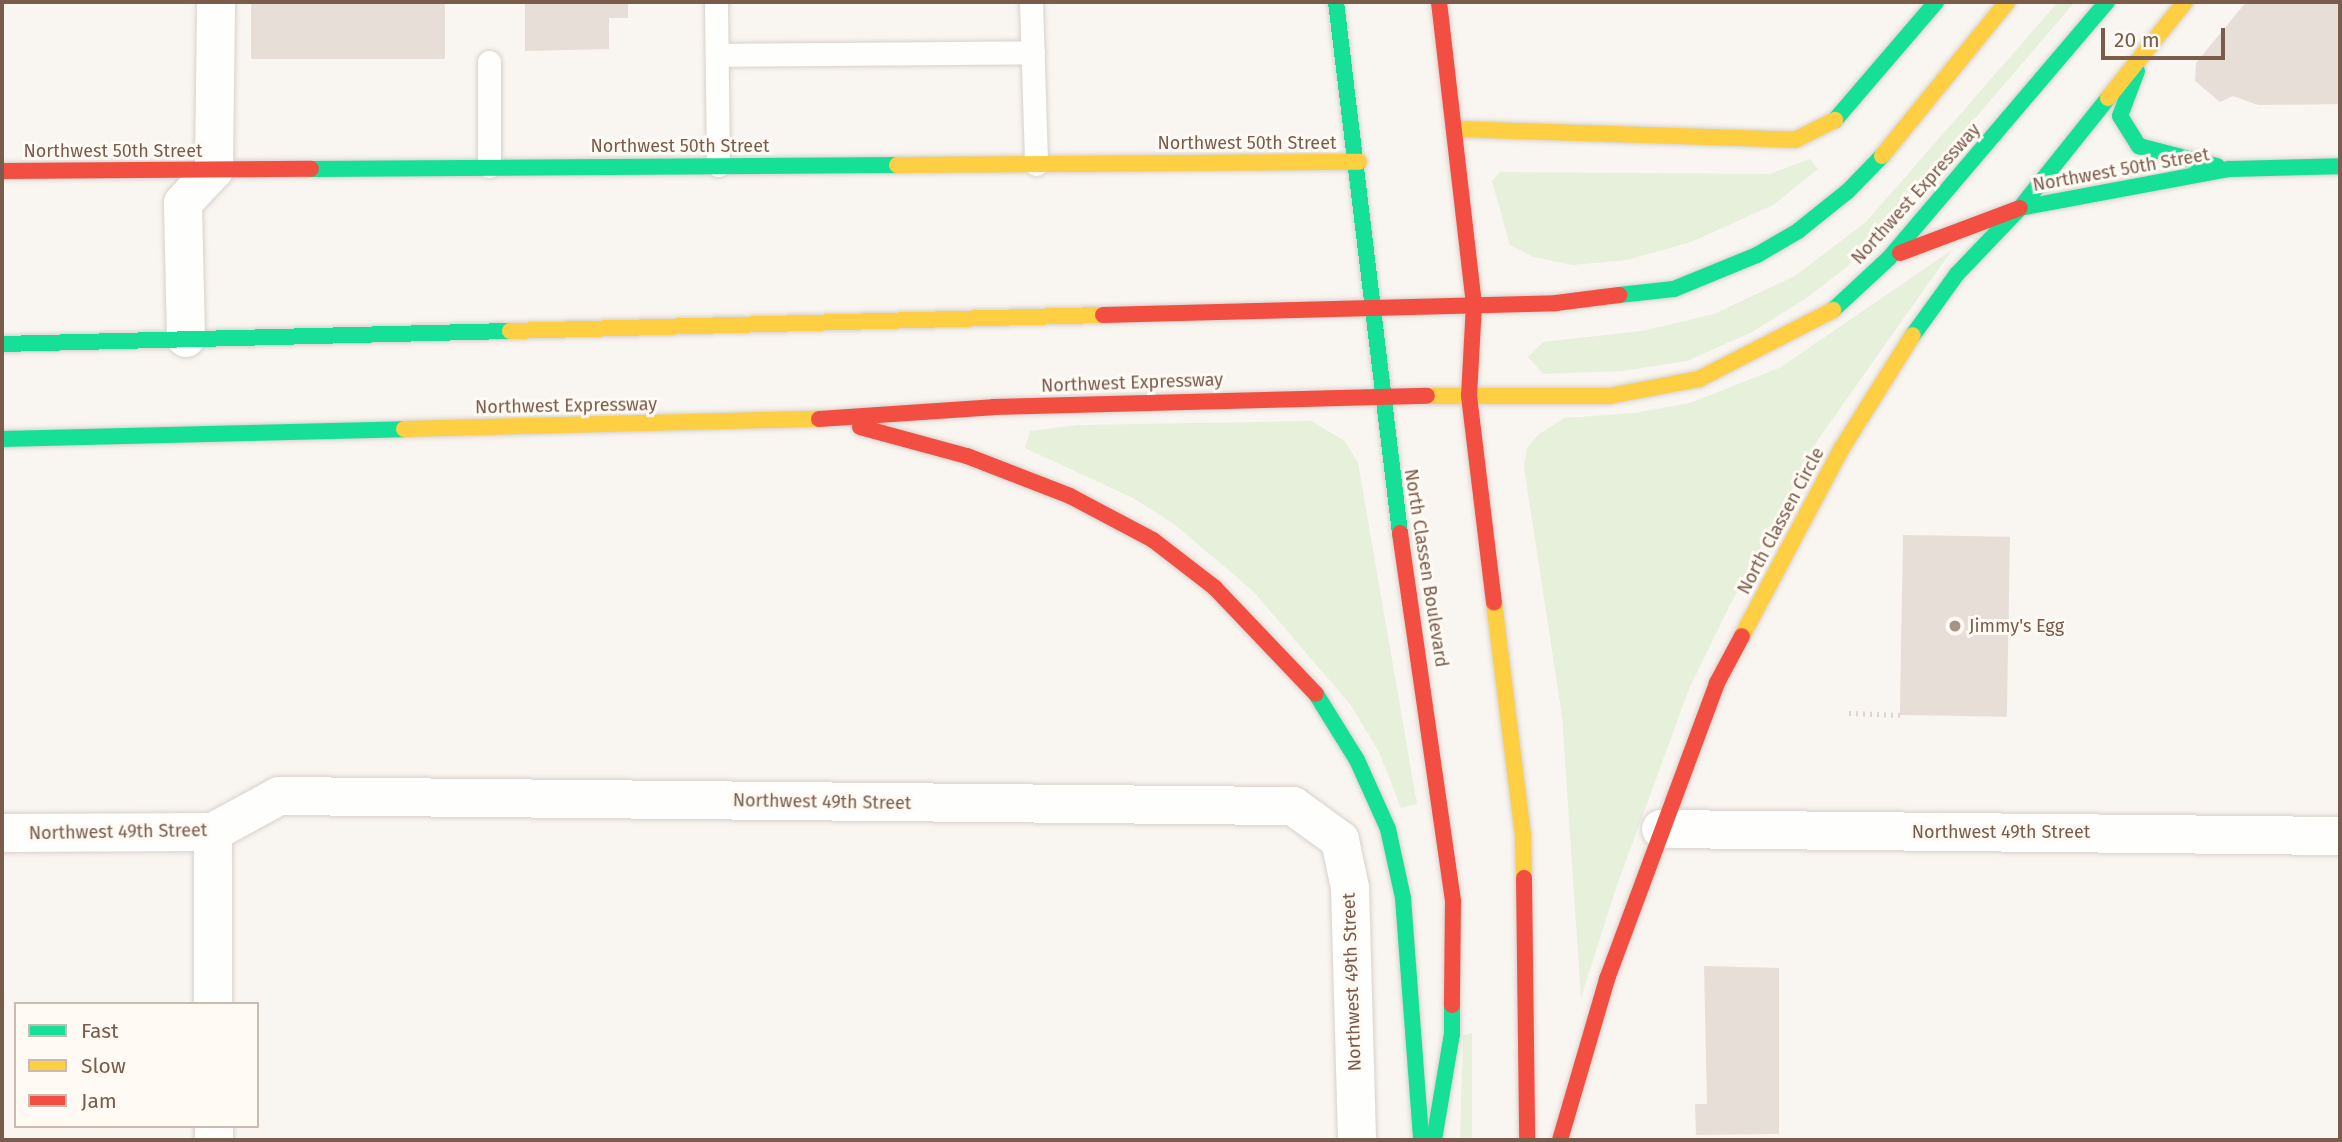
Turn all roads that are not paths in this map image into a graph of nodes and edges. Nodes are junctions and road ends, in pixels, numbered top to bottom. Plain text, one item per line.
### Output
1 (216, 2) edge
2 (716, 2) edge
3 (1031, 2) edge
4 (1336, 2) edge
5 (1438, 2) edge
6 (2007, 2) edge
7 (2107, 2) edge
8 (2185, 2) edge
9 (1927, 5) edge
10 (2148, 43) junction
11 (1033, 52) junction
12 (717, 55) junction
13 (488, 62) dead end
14 (1454, 129) junction
15 (1359, 162) junction
16 (1036, 163) junction
17 (718, 165) junction
18 (488, 166) junction
19 (2340, 166) edge
20 (2229, 169) junction
21 (214, 170) junction
22 (2, 171) edge
23 (2020, 208) junction
24 (1889, 258) junction
25 (1475, 304) junction
26 (1376, 306) junction
27 (186, 338) junction
28 (2, 344) edge
29 (1381, 396) junction
30 (1469, 396) junction
31 (831, 419) junction
32 (2, 439) edge
33 (1661, 829) junction
34 (213, 832) junction
35 (2, 833) edge
36 (2340, 836) edge
37 (213, 1002) edge
38 (1357, 1140) edge
39 (1421, 1140) edge
40 (1434, 1140) edge
41 (1527, 1140) edge
42 (1560, 1140) edge

1 - 21 street
2 - 12 lane
3 - 11 lane
4 - 15 main road, North Classen Boulevard
5 - 14 main road
6 - 25 main road
7 - 24 main road, Northwest Expressway
8 - 10 main road, North Classen Circle
9 - 14 main road
10 - 20 main road, Northwest 50th Street
10 - 23 main road, North Classen Circle
11 - 12 lane
11 - 16 lane
12 - 17 lane
13 - 18 lane
14 - 25 main road
15 - 16 main road, Northwest 50th Street
15 - 26 main road, North Classen Boulevard
16 - 17 main road, Northwest 50th Street
17 - 18 main road, Northwest 50th Street
18 - 21 main road, Northwest 50th Street
19 - 20 main road, Northwest 50th Street
20 - 23 main road, Northwest 50th Street
21 - 22 main road, Northwest 50th Street
21 - 27 street
23 - 24 main road, Northwest 50th Street
23 - 33 main road, North Classen Circle
24 - 30 main road, Northwest Expressway
25 - 26 main road
25 - 30 main road
26 - 27 main road
26 - 29 main road, North Classen Boulevard
27 - 28 main road
29 - 30 main road, Northwest Expressway
29 - 31 main road, Northwest Expressway
29 - 40 main road, North Classen Boulevard
30 - 41 main road
31 - 32 main road, Northwest Expressway
31 - 39 main road
33 - 36 street, Northwest 49th Street
33 - 42 main road, North Classen Circle
34 - 35 street, Northwest 49th Street
34 - 37 street
34 - 38 street, Northwest 49th Street

